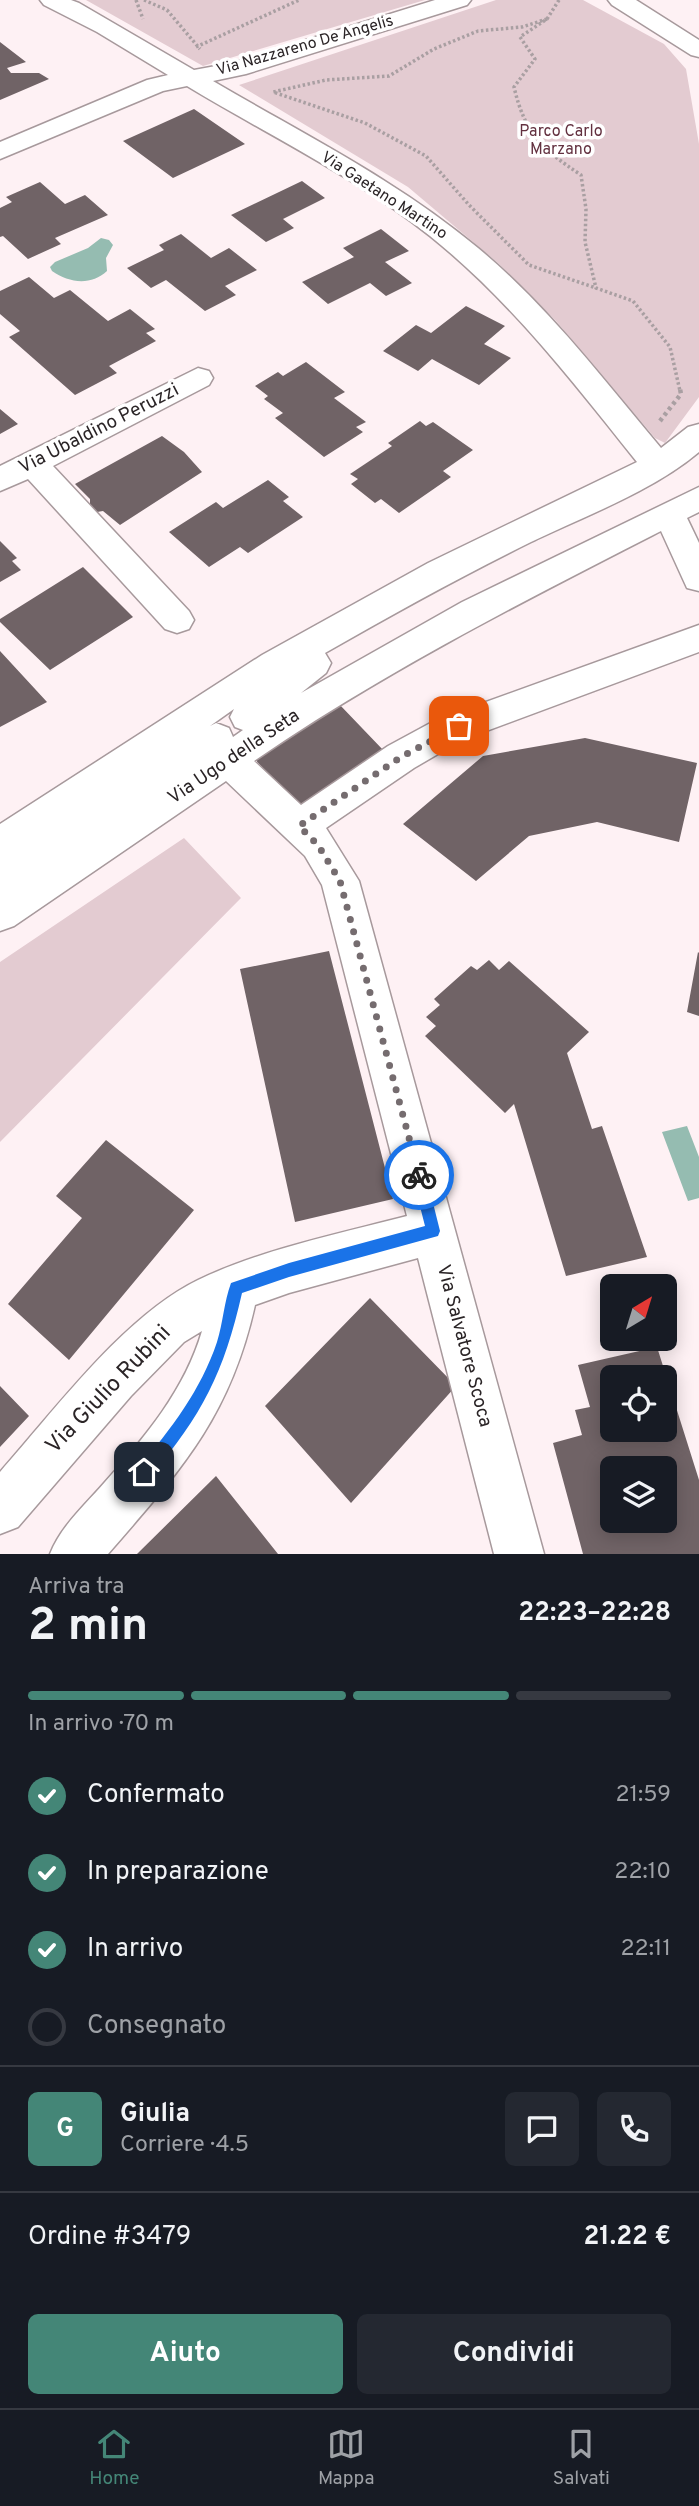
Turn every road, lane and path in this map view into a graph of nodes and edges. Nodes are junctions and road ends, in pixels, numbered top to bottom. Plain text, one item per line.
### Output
1 (52, 0) edge
2 (299, 0) edge
3 (459, 0) edge
4 (559, 0) edge
5 (620, 0) edge
6 (652, 0) edge
7 (547, 19) junction
8 (699, 28) edge
9 (196, 47) dead end
10 (699, 50) edge
11 (190, 78) junction
12 (0, 152) edge
13 (596, 288) junction
14 (198, 377) dead end
15 (656, 426) dead end
16 (699, 435) edge
17 (32, 463) junction
18 (657, 465) junction
19 (0, 480) edge
20 (690, 502) edge
21 (699, 579) edge
22 (403, 593) junction
23 (474, 611) junction
24 (177, 620) dead end
25 (699, 638) edge
26 (248, 717) junction
27 (228, 760) junction
28 (299, 826) junction
29 (0, 844) edge
30 (0, 881) edge
31 (0, 914) edge
32 (433, 1231) junction
33 (236, 1288) junction
34 (0, 1509) edge
35 (75, 1554) edge
36 (519, 1554) edge

1 - 11 street, Via Gaetano Martino
2 - 9 path
3 - 11 street, Via Nazzareno De Angelis
4 - 7 path
5 - 10 street
6 - 8 street
7 - 13 path
7 - 13 path
11 - 12 street, Via Nazzareno De Angelis
11 - 18 street, Via Gaetano Martino
13 - 15 path
14 - 17 street, Via Ubaldino Peruzzi
16 - 18 street, Via Ugo della Seta
17 - 19 street, Via Ubaldino Peruzzi
17 - 24 street
18 - 22 street, Via Ugo della Seta
20 - 21 street
20 - 23 street, Via Ugo della Seta
22 - 26 street, Via Ugo della Seta
22 - 29 street, Via Ugo della Seta
23 - 26 street, Via Ugo della Seta
23 - 27 street, Via Ugo della Seta
25 - 28 street
26 - 30 street, Via Ugo della Seta
27 - 28 street, Via Salvatore Scoca
27 - 31 street, Via Ugo della Seta
28 - 32 street, Via Salvatore Scoca
32 - 33 street, Via Giulio Rubini
32 - 36 street, Via Salvatore Scoca
33 - 34 street, Via Giulio Rubini
33 - 35 street

